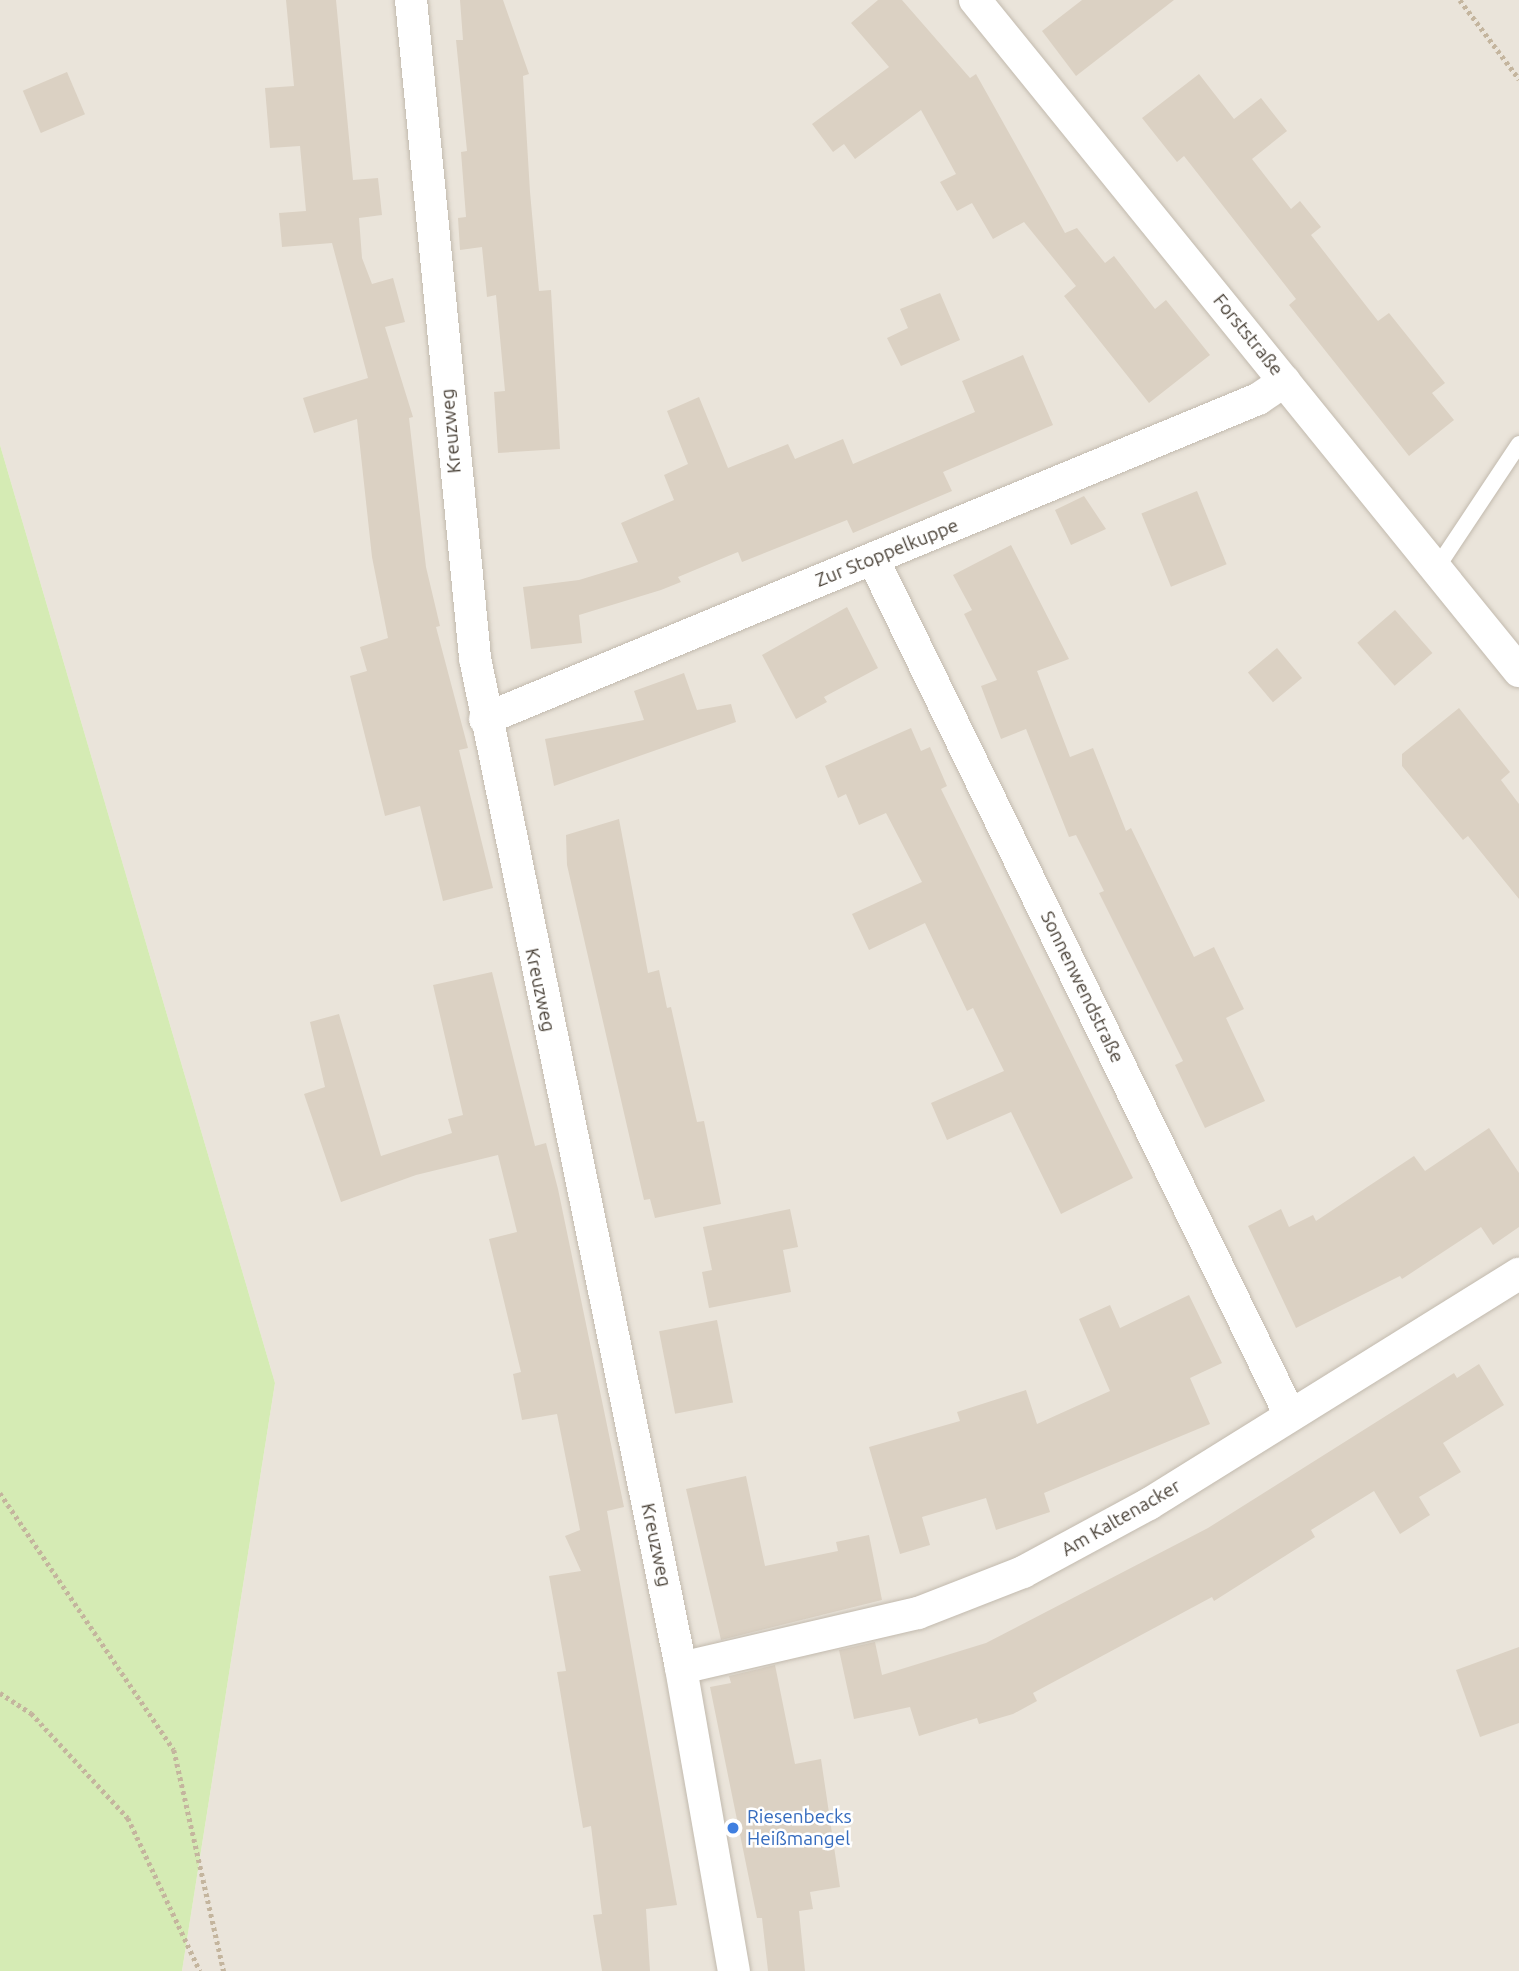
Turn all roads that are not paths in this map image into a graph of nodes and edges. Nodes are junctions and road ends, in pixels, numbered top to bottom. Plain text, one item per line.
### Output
1 (411, 0) edge
2 (975, 0) edge
3 (1285, 381) junction
4 (1519, 444) edge
5 (873, 559) junction
6 (1436, 569) junction
7 (1519, 671) edge
8 (485, 719) junction
9 (1519, 1274) edge
10 (1290, 1415) junction
11 (681, 1668) junction
12 (734, 1971) edge

1 - 8 street, Kreuzweg
2 - 3 street, Forststraße
3 - 5 street, Zur Stoppelkuppe
3 - 6 street, Forststraße
4 - 6 lane
5 - 8 street, Zur Stoppelkuppe
5 - 10 street, Sonnenwendstraße
6 - 7 street, Forststraße
8 - 11 street, Kreuzweg
9 - 10 street, Am Kaltenacker
10 - 11 street, Am Kaltenacker
11 - 12 street, Kreuzweg

